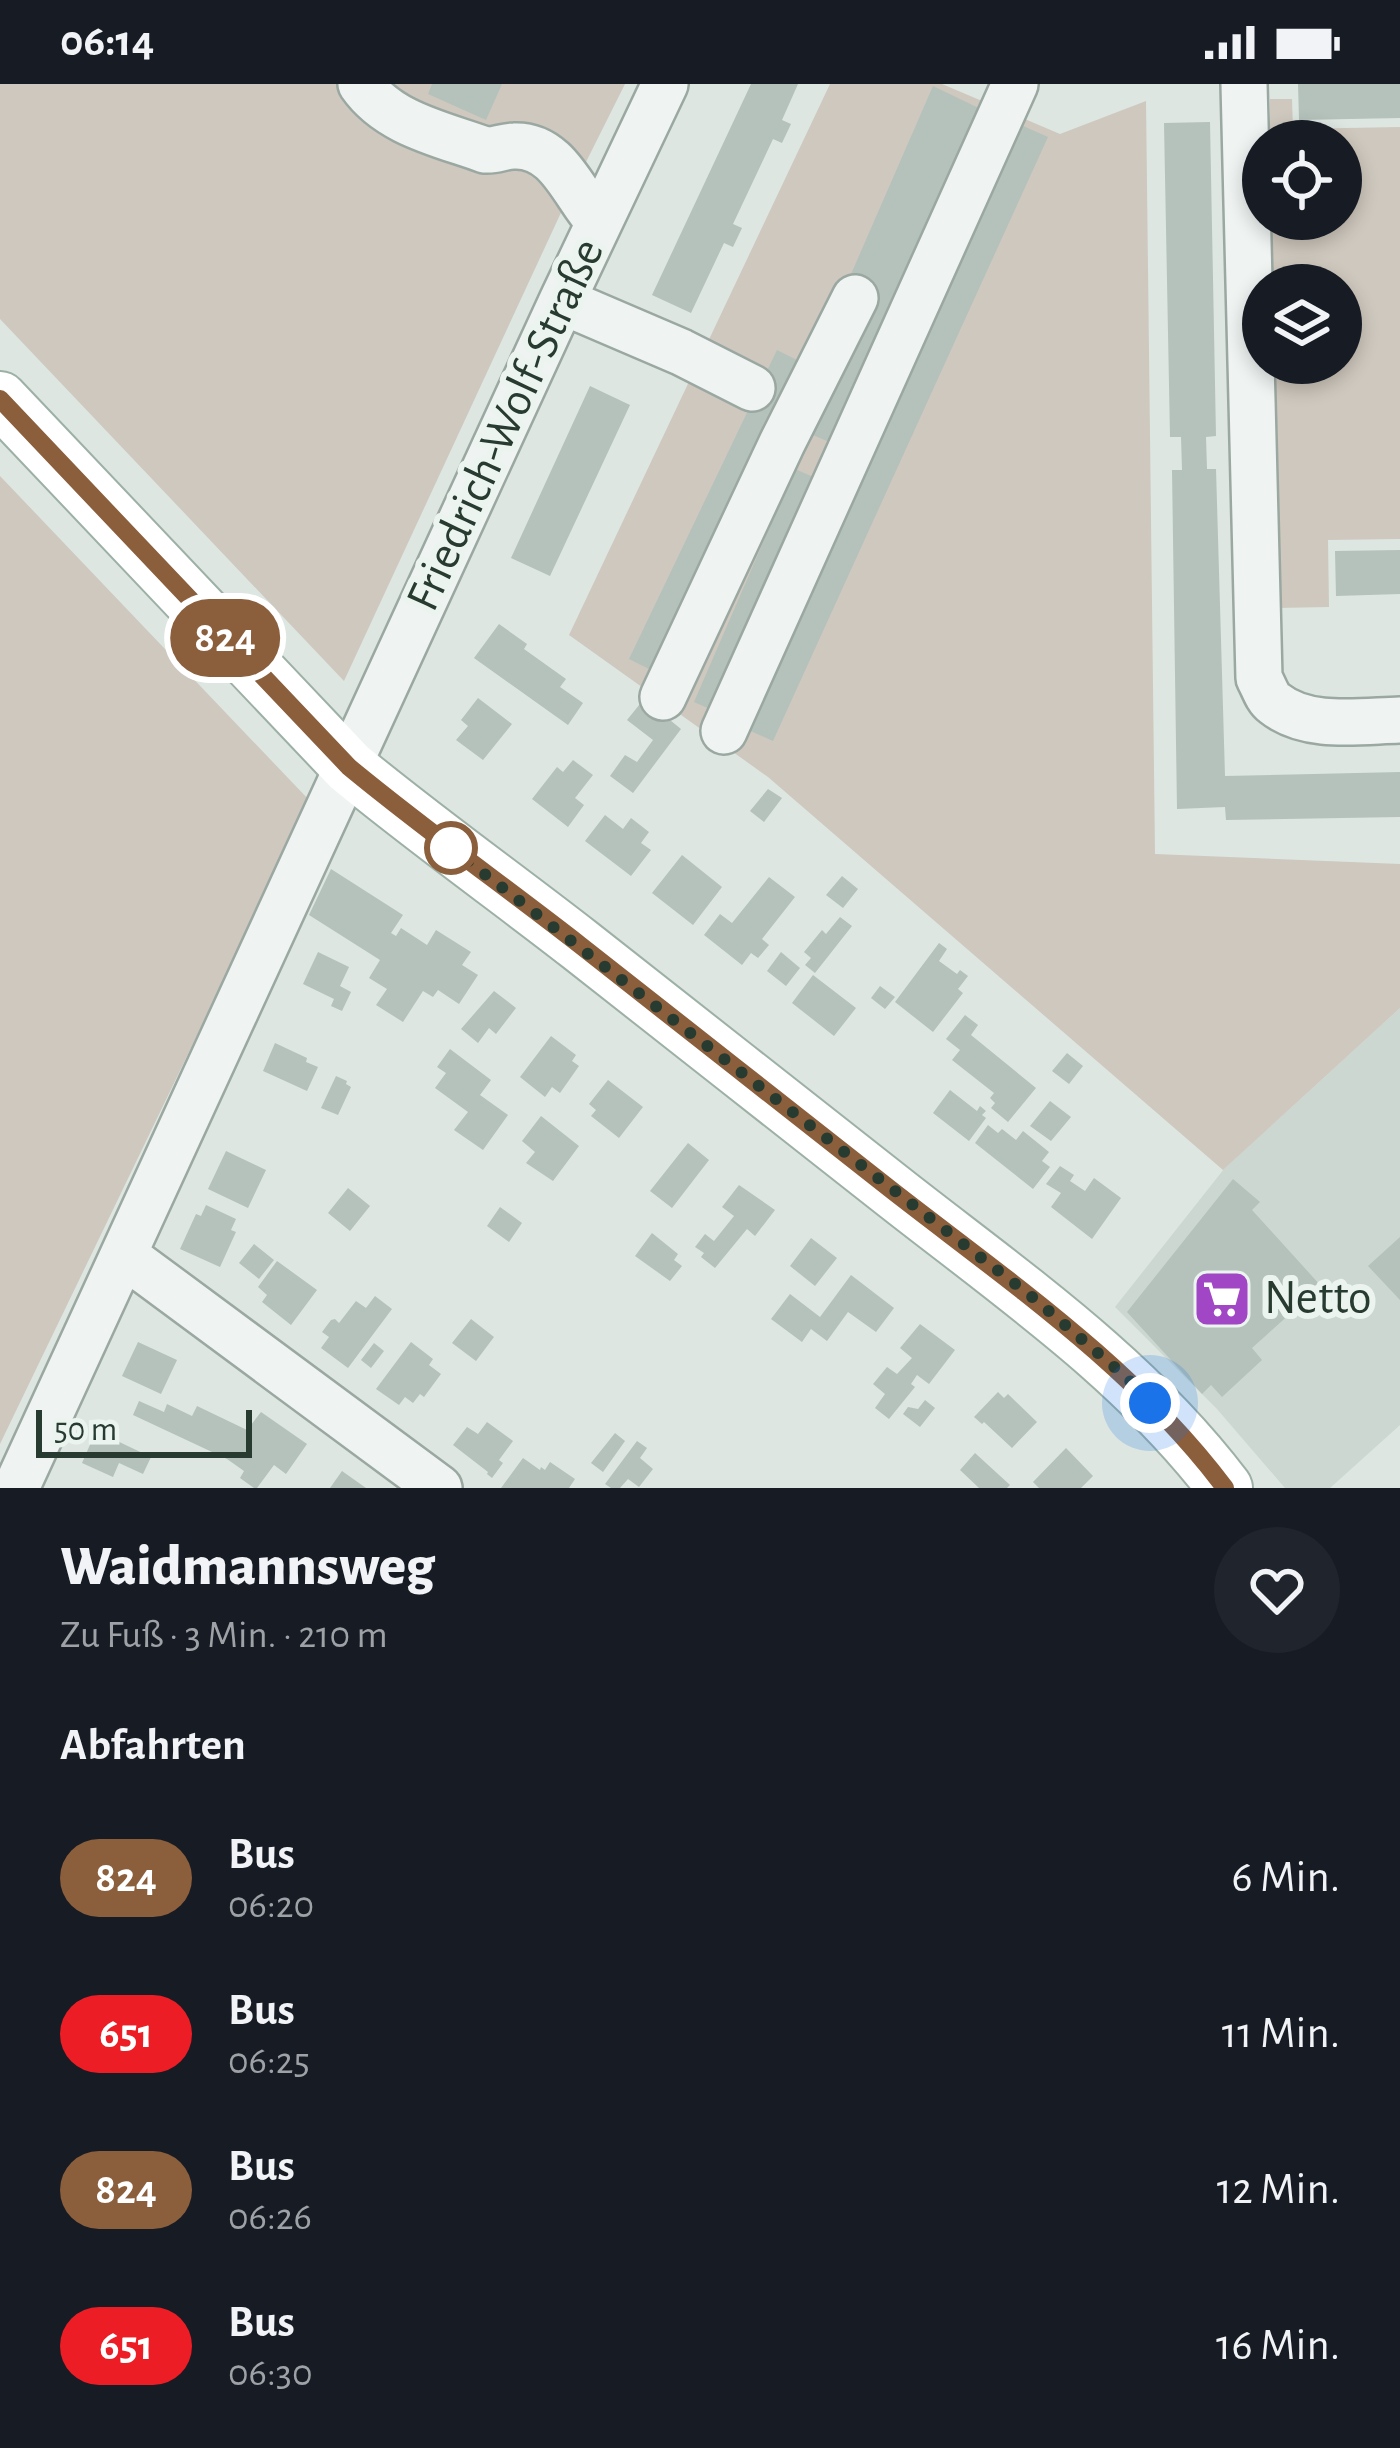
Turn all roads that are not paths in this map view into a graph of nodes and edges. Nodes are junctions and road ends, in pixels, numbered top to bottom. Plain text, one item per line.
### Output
1 (665, 84) edge
2 (1015, 84) edge
3 (1244, 84) edge
4 (370, 86) edge
5 (599, 222) junction
6 (855, 298) dead end
7 (562, 301) junction
8 (752, 388) dead end
9 (0, 399) edge
10 (782, 443) junction
11 (839, 474) junction
12 (663, 697) dead end
13 (1400, 720) edge
14 (724, 731) dead end
15 (349, 767) junction
16 (124, 1255) junction
17 (16, 1488) edge
18 (439, 1488) edge
19 (1225, 1488) edge

1 - 5 street, Friedrich-Wolf-Straße
2 - 11 street
3 - 13 street
4 - 5 street
5 - 7 street, Friedrich-Wolf-Straße
6 - 10 street
7 - 8 street
7 - 15 street, Friedrich-Wolf-Straße
9 - 15 main road
10 - 11 street
10 - 12 street
11 - 14 street
15 - 16 street, Friedrich-Wolf-Straße
15 - 19 main road
16 - 17 street, Friedrich-Wolf-Straße
16 - 18 street

